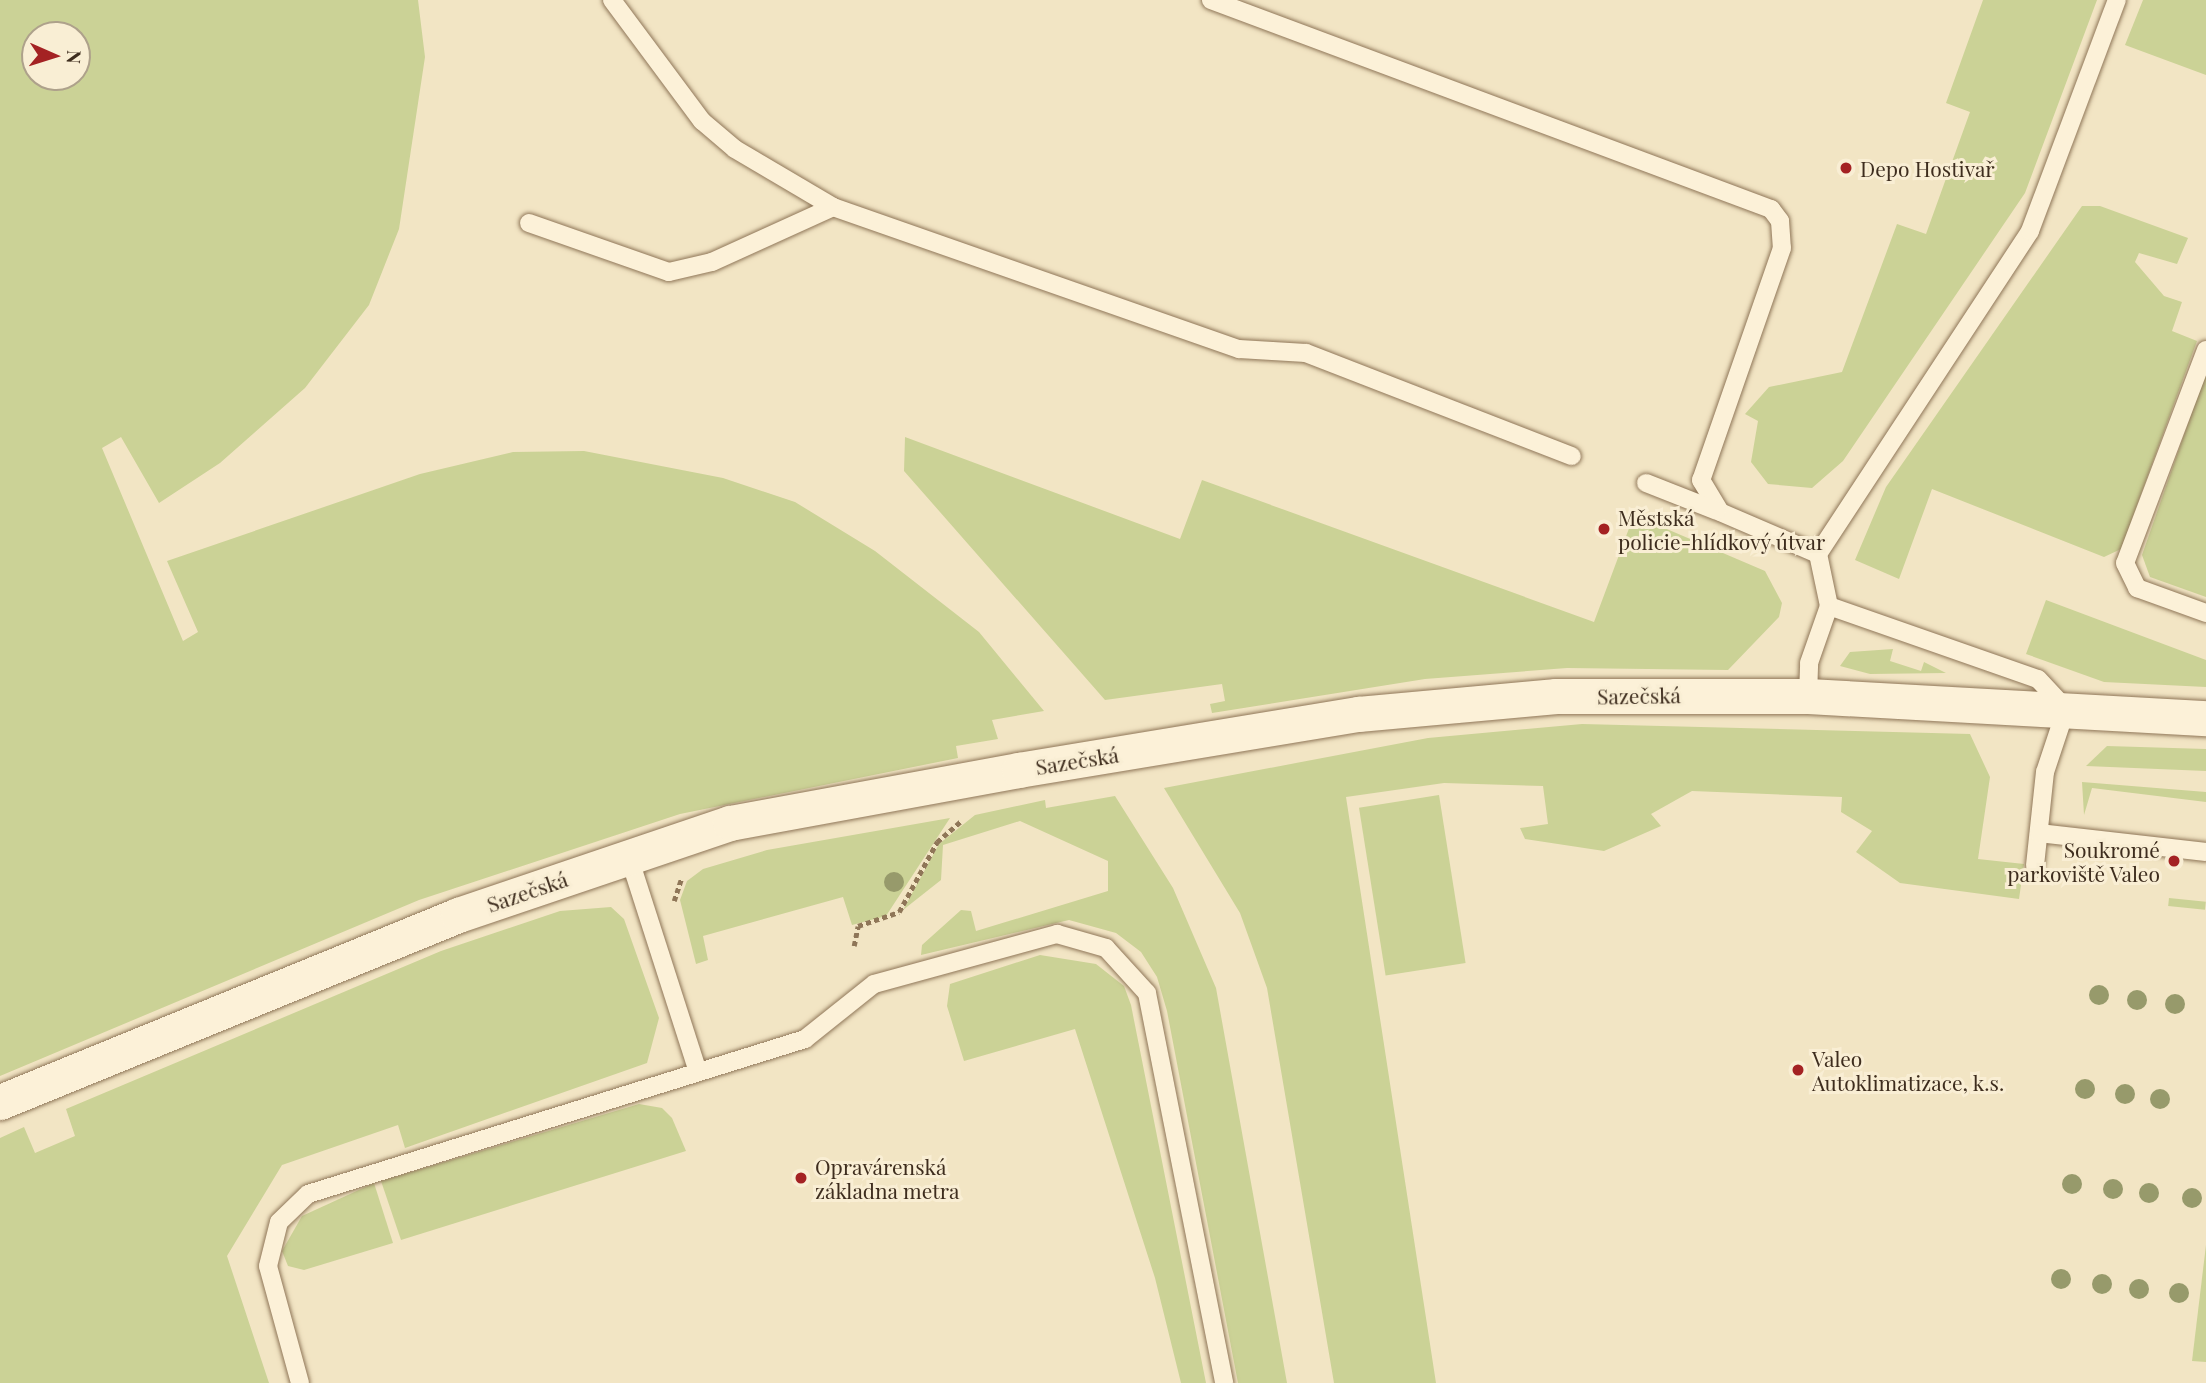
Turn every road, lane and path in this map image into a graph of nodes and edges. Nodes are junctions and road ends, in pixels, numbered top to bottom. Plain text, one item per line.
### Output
1 (612, 0) edge
2 (1211, 0) edge
3 (2118, 0) edge
4 (833, 207) junction
5 (529, 223) dead end
6 (2206, 350) edge
7 (1572, 456) dead end
8 (1646, 483) dead end
9 (1720, 512) junction
10 (1818, 554) junction
11 (1829, 606) junction
12 (2206, 613) edge
13 (1808, 696) junction
14 (2066, 709) junction
15 (2206, 718) edge
16 (967, 815) dead end
17 (2039, 833) junction
18 (2206, 852) edge
19 (629, 857) junction
20 (2035, 865) dead end
21 (854, 946) dead end
22 (697, 1069) junction
23 (0, 1102) edge
24 (300, 1383) edge
25 (1224, 1383) edge

1 - 4 lane
2 - 9 lane
3 - 10 lane
4 - 5 lane
4 - 7 lane
6 - 12 lane
8 - 9 lane
9 - 10 lane
10 - 11 lane
11 - 13 lane
11 - 14 lane
13 - 14 street, Sazečská
13 - 19 street, Sazečská
14 - 15 street, Sazečská
14 - 17 lane
16 - 21 path
17 - 18 lane
17 - 20 lane
19 - 22 lane
19 - 23 street, Sazečská
22 - 24 lane
22 - 25 lane

